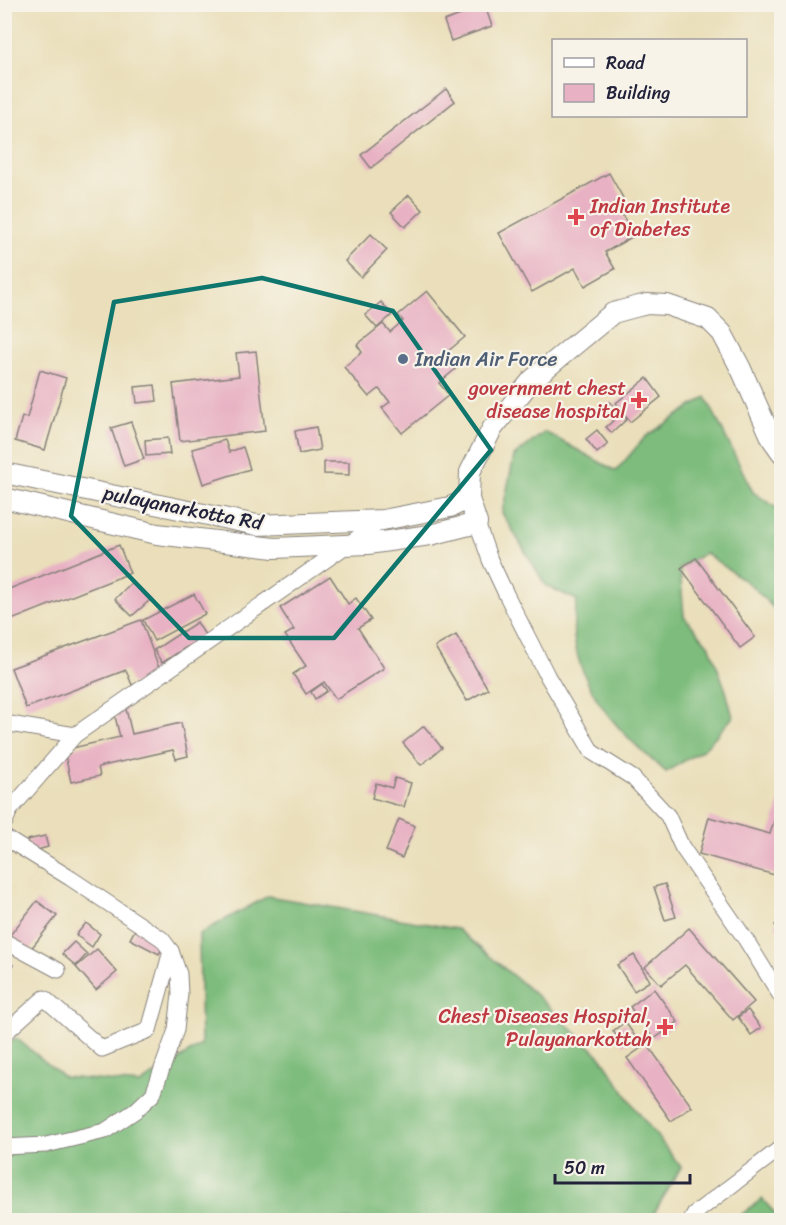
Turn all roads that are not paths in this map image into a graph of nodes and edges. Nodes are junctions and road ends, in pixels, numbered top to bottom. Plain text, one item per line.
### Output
1 (782, 453) edge
2 (4, 473) edge
3 (4, 498) edge
4 (469, 500) junction
5 (382, 520) junction
6 (477, 522) junction
7 (346, 545) junction
8 (4, 723) edge
9 (75, 735) junction
10 (4, 824) edge
11 (4, 837) edge
12 (4, 941) edge
13 (171, 951) junction
14 (58, 970) dead end
15 (782, 998) edge
16 (4, 1034) edge
17 (4, 1147) edge
18 (782, 1147) edge
19 (691, 1221) edge

1 - 4 street
2 - 5 street, pulayanarkotta Rd
3 - 7 street
4 - 5 street, pulayanarkotta Rd
4 - 6 street
5 - 7 street
6 - 7 street
6 - 15 street
7 - 9 street
8 - 9 street
9 - 10 street
11 - 13 street
12 - 14 street
13 - 16 street
13 - 17 street
18 - 19 street

